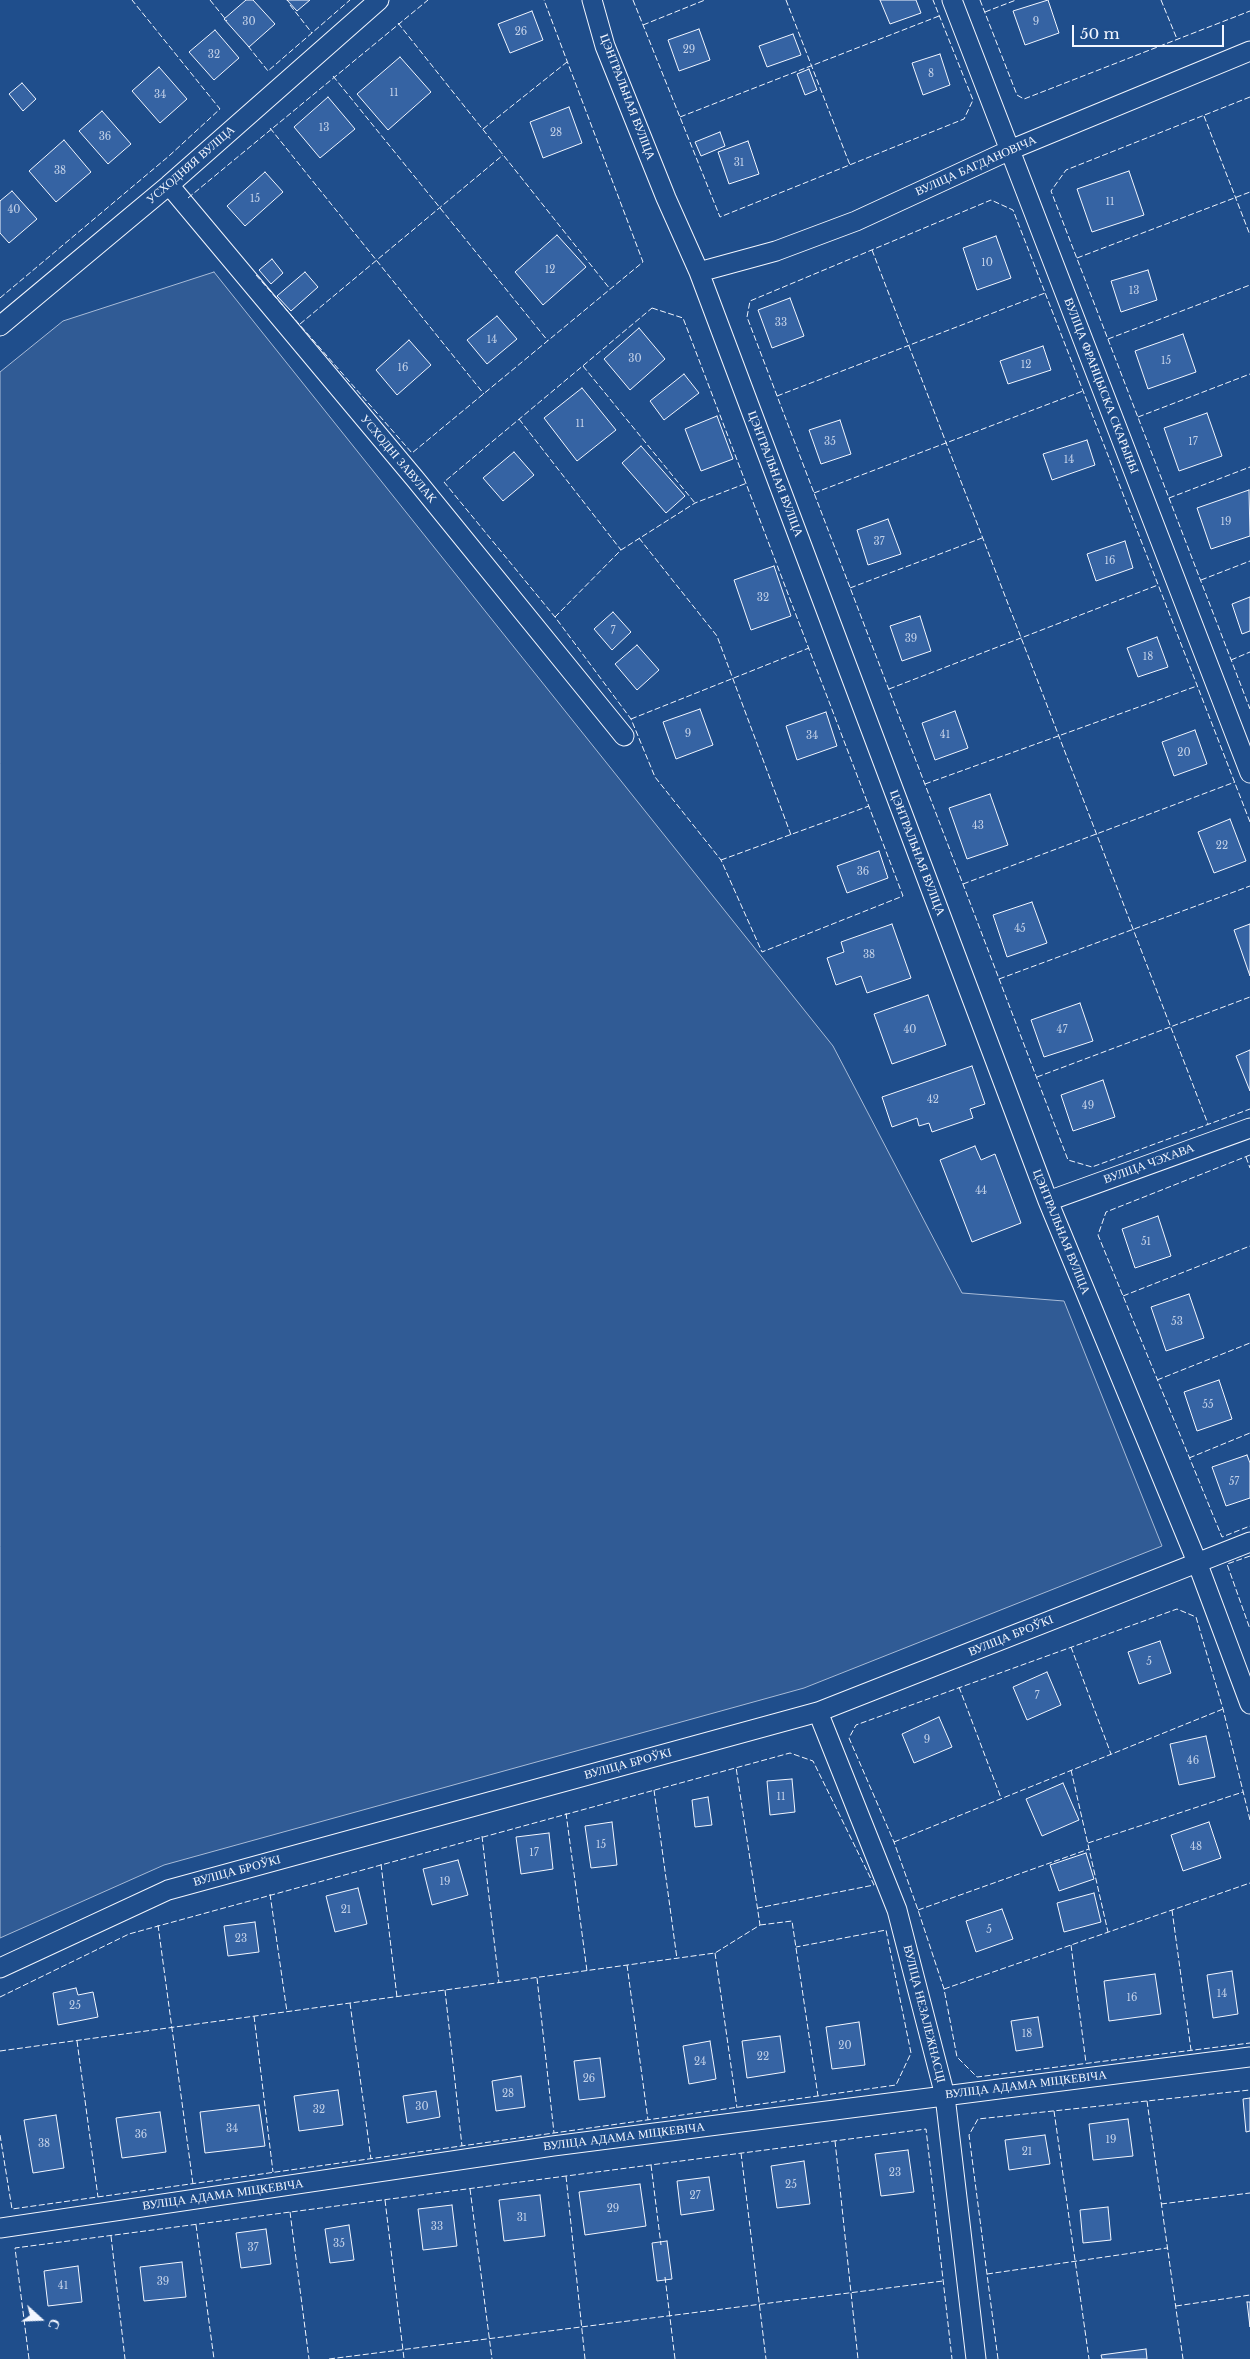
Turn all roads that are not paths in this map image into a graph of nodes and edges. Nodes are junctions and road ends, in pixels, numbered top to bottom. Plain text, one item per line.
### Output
1 (379, 0) edge
2 (592, 0) edge
3 (952, 0) edge
4 (1250, 51) edge
5 (1010, 150) junction
6 (169, 185) junction
7 (699, 272) junction
8 (0, 326) edge
9 (624, 736) dead end
10 (1250, 773) edge
11 (1250, 1128) edge
12 (1048, 1201) junction
13 (1250, 1542) edge
14 (1197, 1562) junction
15 (1250, 1704) edge
16 (818, 1712) junction
17 (0, 1968) edge
18 (1250, 2057) edge
19 (945, 2096) junction
20 (0, 2228) edge
21 (976, 2359) edge

1 - 6 street, УСХОДНЯЯ ВУЛІЦА
2 - 7 street, ЦЭНТРАЛЬНАЯ ВУЛІЦА
3 - 5 street, ВУЛІЦА ФРАНЦЫСКА СКАРЫНЫ
4 - 5 street, ВУЛІЦА БАГДАНОВІЧА
5 - 7 street, ВУЛІЦА БАГДАНОВІЧА
5 - 10 street, ВУЛІЦА ФРАНЦЫСКА СКАРЫНЫ
6 - 8 street, УСХОДНЯЯ ВУЛІЦА
6 - 9 street, УСХОДНІ ЗАВУЛАК
7 - 12 street, ЦЭНТРАЛЬНАЯ ВУЛІЦА
11 - 12 street, ВУЛІЦА ЧЭХАВА
12 - 14 street, ЦЭНТРАЛЬНАЯ ВУЛІЦА
13 - 14 street, ВУЛІЦА БРОЎКІ
14 - 15 street, ЦЭНТРАЛЬНАЯ ВУЛІЦА
14 - 16 street, ВУЛІЦА БРОЎКІ
16 - 17 street, ВУЛІЦА БРОЎКІ
16 - 19 street, ВУЛІЦА НЕЗАЛЕЖНАСЦІ
18 - 19 street, ВУЛІЦА АДАМА МІЦКЕВІЧА
19 - 20 street, ВУЛІЦА АДАМА МІЦКЕВІЧА
19 - 21 street, ВУЛІЦА НЕЗАЛЕЖНАСЦІ

